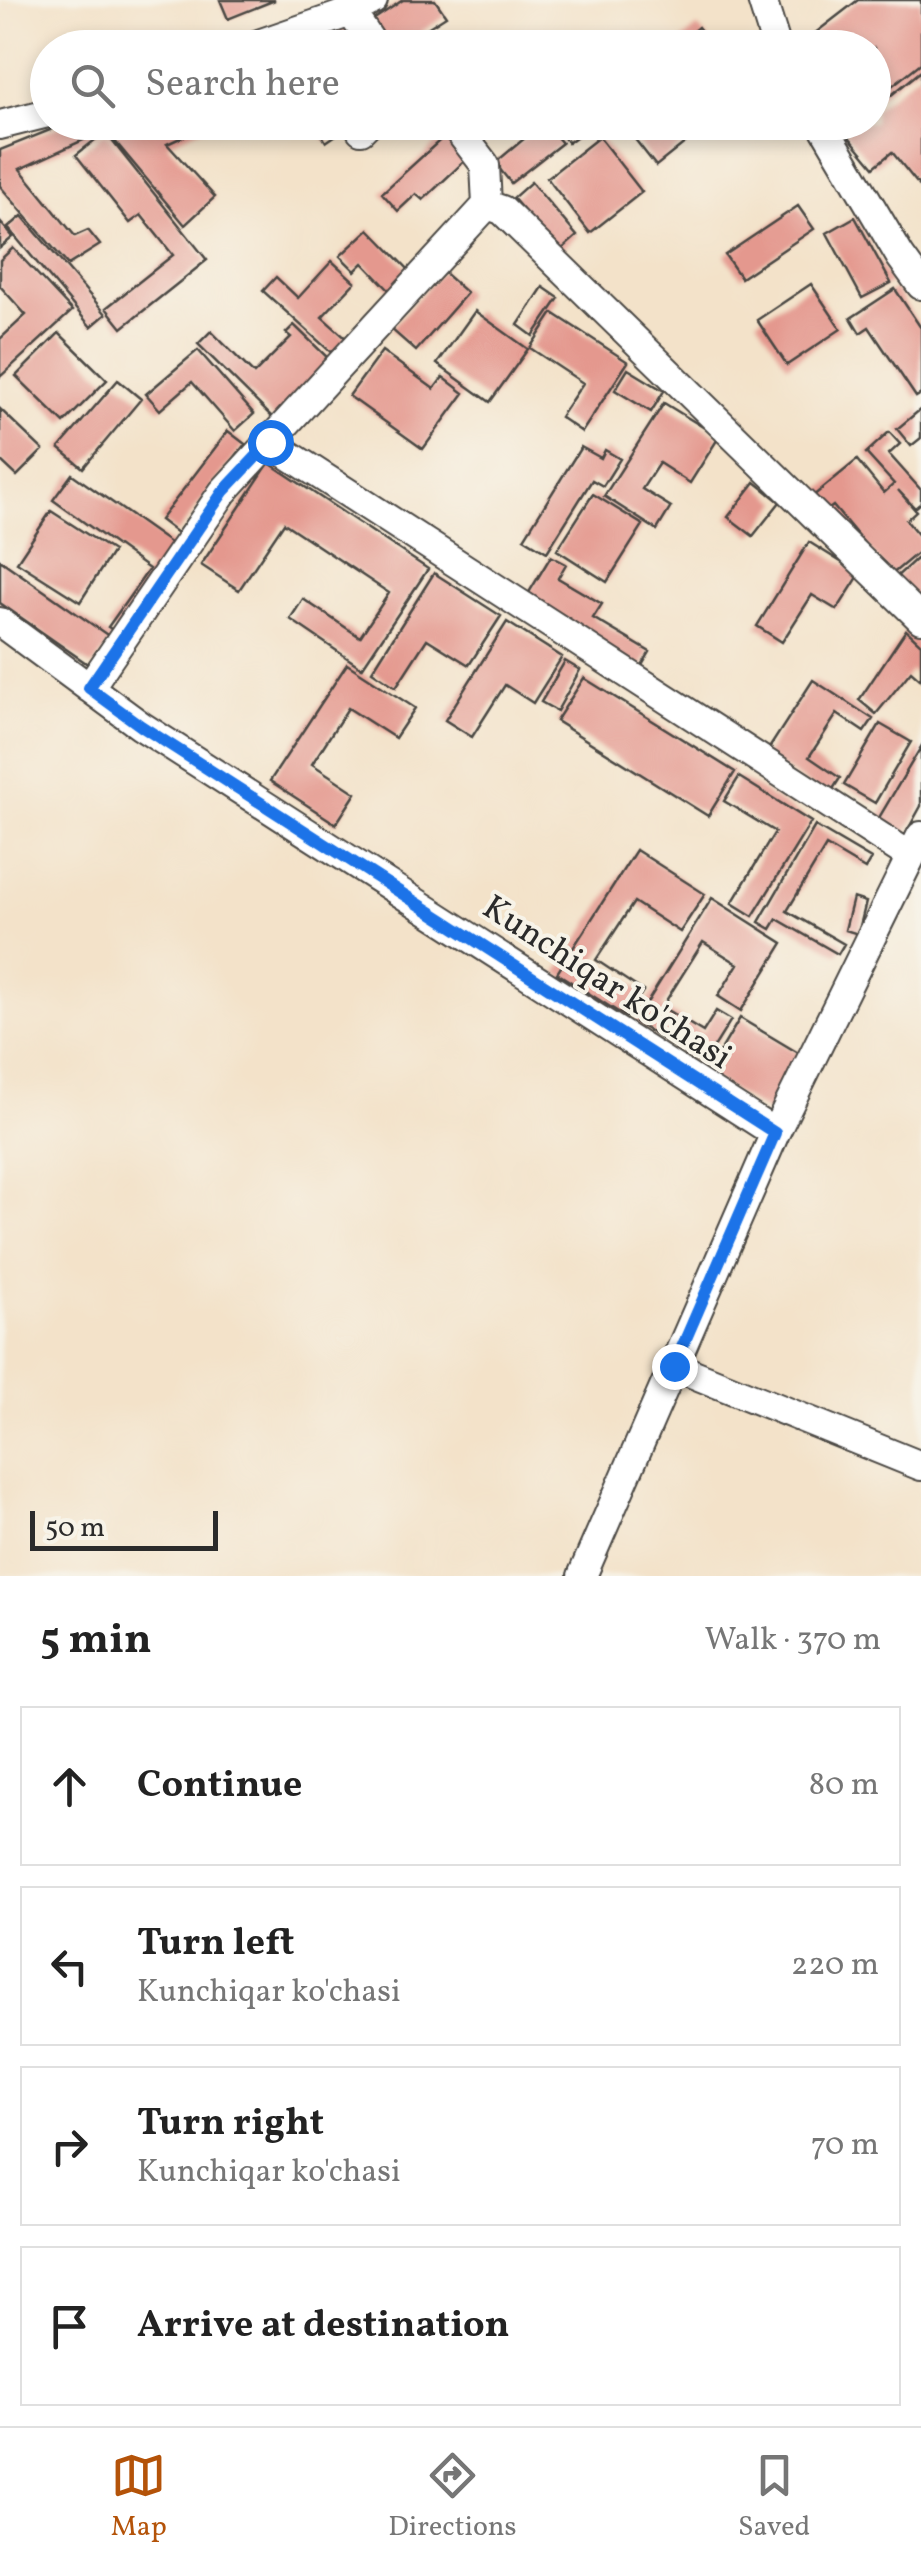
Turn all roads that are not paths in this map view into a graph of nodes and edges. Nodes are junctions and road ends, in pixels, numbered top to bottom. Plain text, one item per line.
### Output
1 (762, 0) edge
2 (362, 6) edge
3 (296, 30) edge
4 (369, 30) edge
5 (771, 30) edge
6 (30, 118) edge
7 (0, 124) edge
8 (466, 140) edge
9 (832, 140) edge
10 (487, 206) junction
11 (921, 285) edge
12 (270, 442) junction
13 (921, 619) edge
14 (0, 622) edge
15 (89, 688) junction
16 (915, 846) edge
17 (775, 1133) junction
18 (674, 1366) junction
19 (921, 1466) edge
20 (582, 1576) edge

1 - 5 street
2 - 3 street
2 - 4 street
6 - 7 street
8 - 10 street
9 - 11 street
10 - 12 street
10 - 13 street
12 - 15 street
12 - 16 street
14 - 15 street, Kunchiqar ko'chasi
15 - 17 street, Kunchiqar ko'chasi
16 - 17 street
17 - 18 street
18 - 19 street
18 - 20 street

